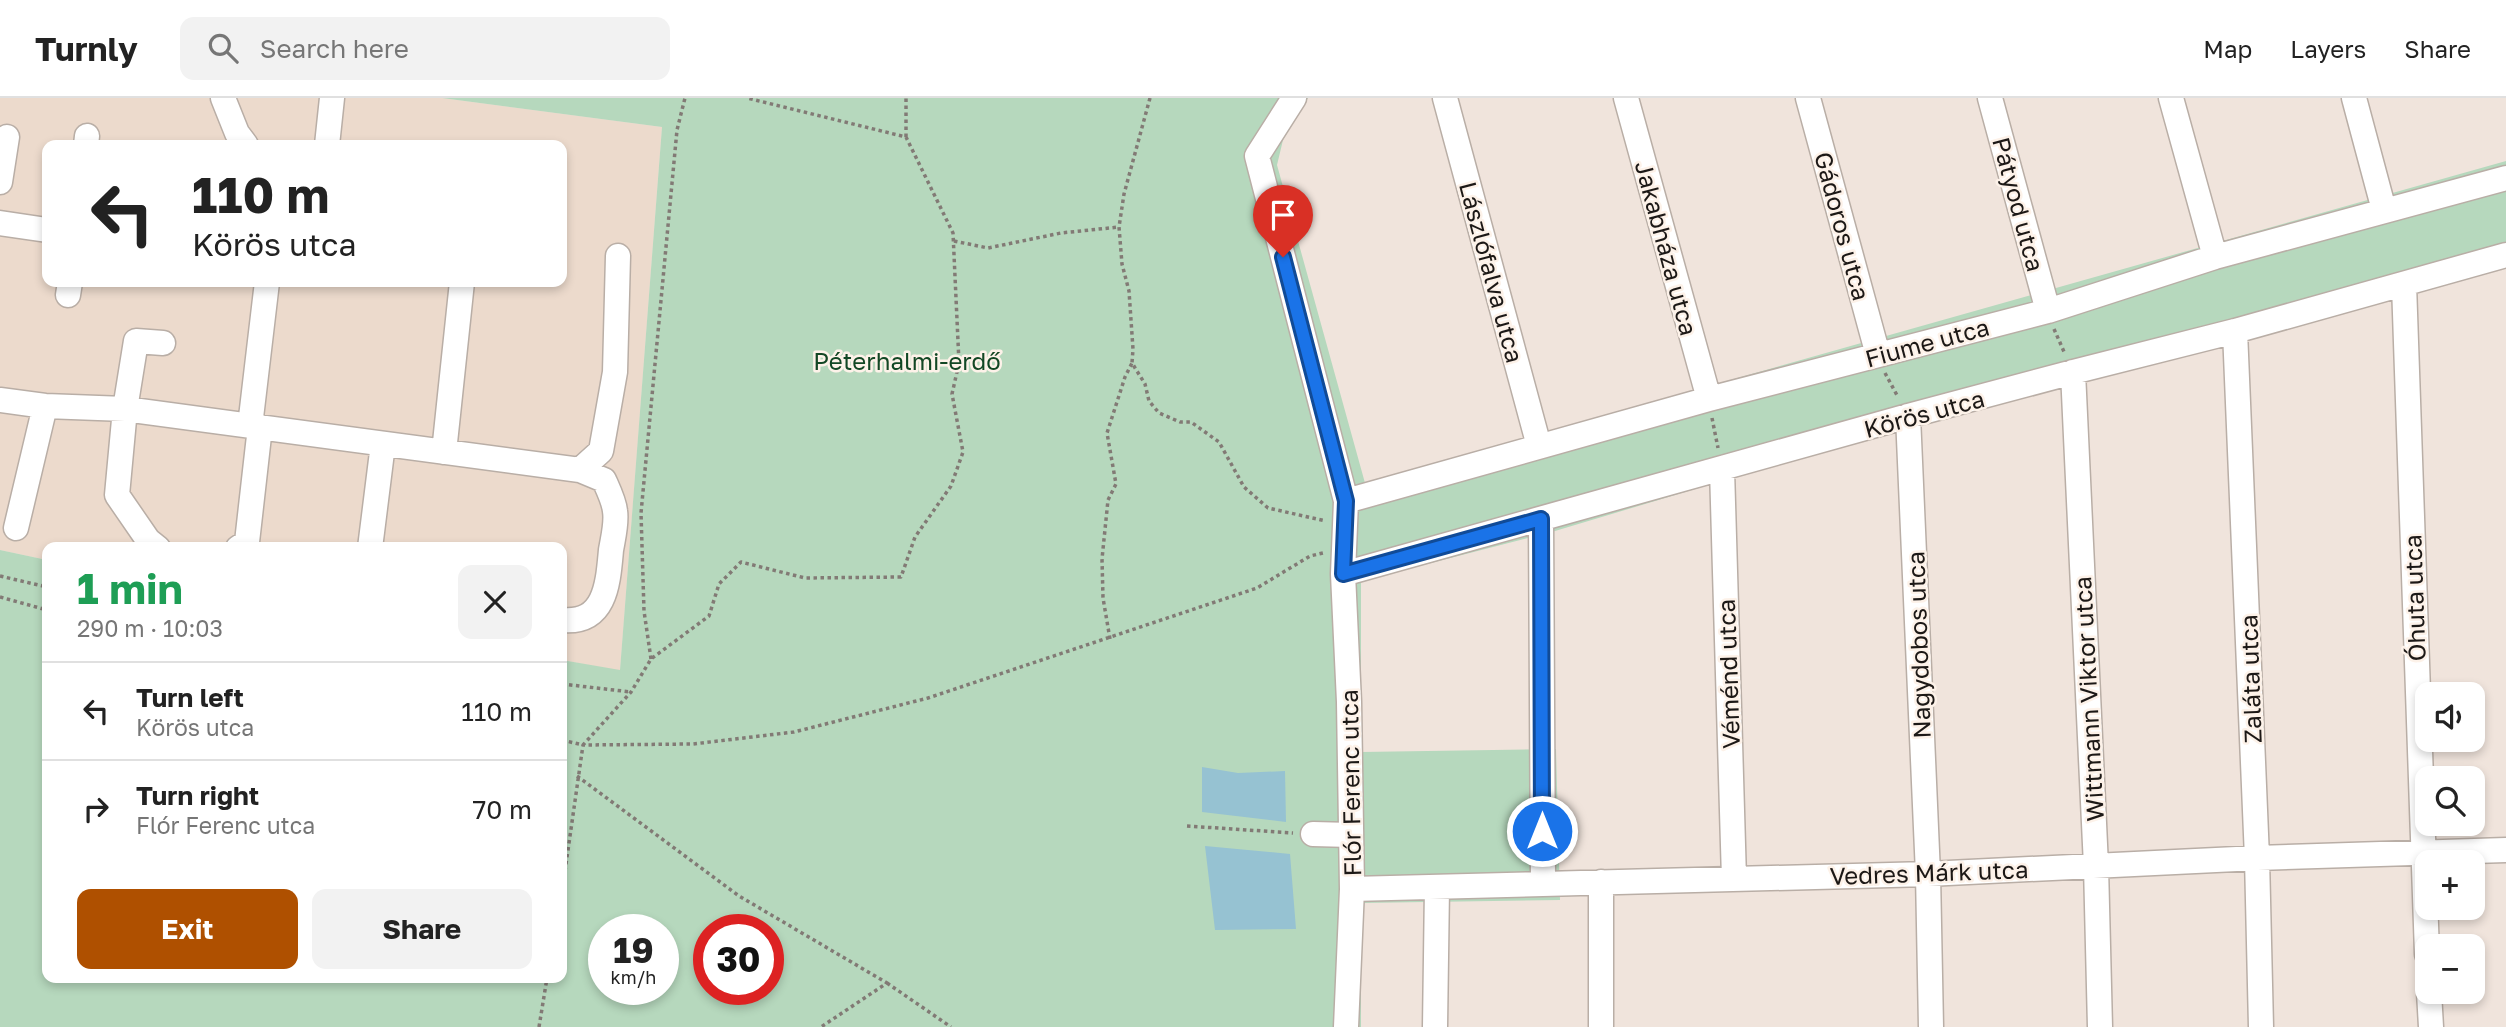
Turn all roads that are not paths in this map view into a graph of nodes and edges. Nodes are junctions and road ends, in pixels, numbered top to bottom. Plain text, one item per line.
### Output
1 (223, 98) edge
2 (332, 98) edge
3 (1294, 98) edge
4 (1445, 98) edge
5 (1626, 98) edge
6 (1808, 98) edge
7 (1990, 98) edge
8 (2171, 98) edge
9 (2354, 98) edge
10 (7, 137) dead end
11 (240, 140) edge
12 (328, 140) edge
13 (2506, 178) edge
14 (0, 182) edge
15 (2384, 210) junction
16 (0, 223) edge
17 (42, 229) edge
18 (2506, 255) edge
19 (618, 256) dead end
20 (2215, 257) junction
21 (2404, 284) junction
22 (267, 287) edge
23 (461, 287) edge
24 (2048, 311) junction
25 (2235, 331) junction
26 (163, 343) dead end
27 (1878, 355) junction
28 (2073, 372) junction
29 (1709, 399) junction
30 (0, 400) edge
31 (45, 406) junction
32 (125, 409) junction
33 (1908, 416) junction
34 (255, 427) junction
35 (383, 444) junction
36 (1539, 446) junction
37 (444, 452) junction
38 (1722, 469) junction
39 (580, 470) junction
40 (1541, 519) junction
41 (1345, 521) junction
42 (16, 528) dead end
43 (150, 542) edge
44 (247, 542) edge
45 (371, 542) edge
46 (1343, 574) junction
47 (567, 620) edge
48 (1313, 834) road end
49 (1351, 835) junction
50 (2423, 850) edge
51 (2506, 850) edge
52 (2485, 851) edge
53 (2415, 853) edge
54 (2257, 858) junction
55 (2096, 866) junction
56 (1928, 874) junction
57 (1734, 878) junction
58 (1601, 882) junction
59 (1543, 883) junction
60 (1437, 887) junction
61 (1352, 889) junction
62 (2430, 1004) edge
63 (1346, 1027) edge
64 (1435, 1027) edge
65 (1601, 1027) edge
66 (1931, 1027) edge
67 (2100, 1027) edge
68 (2261, 1027) edge
69 (2431, 1027) edge

1 - 11 street
2 - 12 street
3 - 41 street, Flór Ferenc utca
4 - 36 street, Lászlófalva utca
5 - 29 street, Jakabháza utca
6 - 27 street, Gádoros utca
7 - 24 street, Pátyod utca
8 - 20 street
9 - 15 street
10 - 14 street
13 - 15 street, Fiume utca
15 - 20 street, Fiume utca
16 - 17 street
18 - 21 street, Körös utca
19 - 39 street
20 - 24 street, Fiume utca
21 - 25 street, Körös utca
21 - 50 street, Óhuta utca
22 - 34 street
23 - 37 street
24 - 27 street, Fiume utca
25 - 28 street, Körös utca
25 - 54 street, Zaláta utca
26 - 32 street
27 - 29 street, Fiume utca
28 - 33 street, Körös utca
28 - 55 street, Wittmann Viktor utca
29 - 36 street, Fiume utca
30 - 31 street
31 - 32 street
31 - 42 street
32 - 34 street
32 - 43 street
33 - 38 street, Körös utca
33 - 56 street, Nagydobos utca
34 - 35 street
34 - 44 street
35 - 37 street
35 - 45 street
36 - 41 street, Fiume utca
37 - 39 street
38 - 40 street, Körös utca
38 - 57 street, Véménd utca
39 - 47 street
40 - 46 street, Körös utca
40 - 59 street
41 - 46 street, Flór Ferenc utca
46 - 49 street, Flór Ferenc utca
48 - 49 street
49 - 61 street, Flór Ferenc utca
51 - 52 street, Vedres Márk utca
53 - 54 street, Vedres Márk utca
54 - 55 street, Vedres Márk utca
54 - 68 street, Zaláta utca
55 - 56 street, Vedres Márk utca
55 - 67 street, Wittmann Viktor utca
56 - 57 street, Vedres Márk utca
56 - 66 street, Nagydobos utca
57 - 58 street, Vedres Márk utca
58 - 59 street, Vedres Márk utca
58 - 65 street
59 - 60 street, Vedres Márk utca
60 - 61 street, Vedres Márk utca
60 - 64 street
61 - 63 street, Flór Ferenc utca
62 - 69 street

